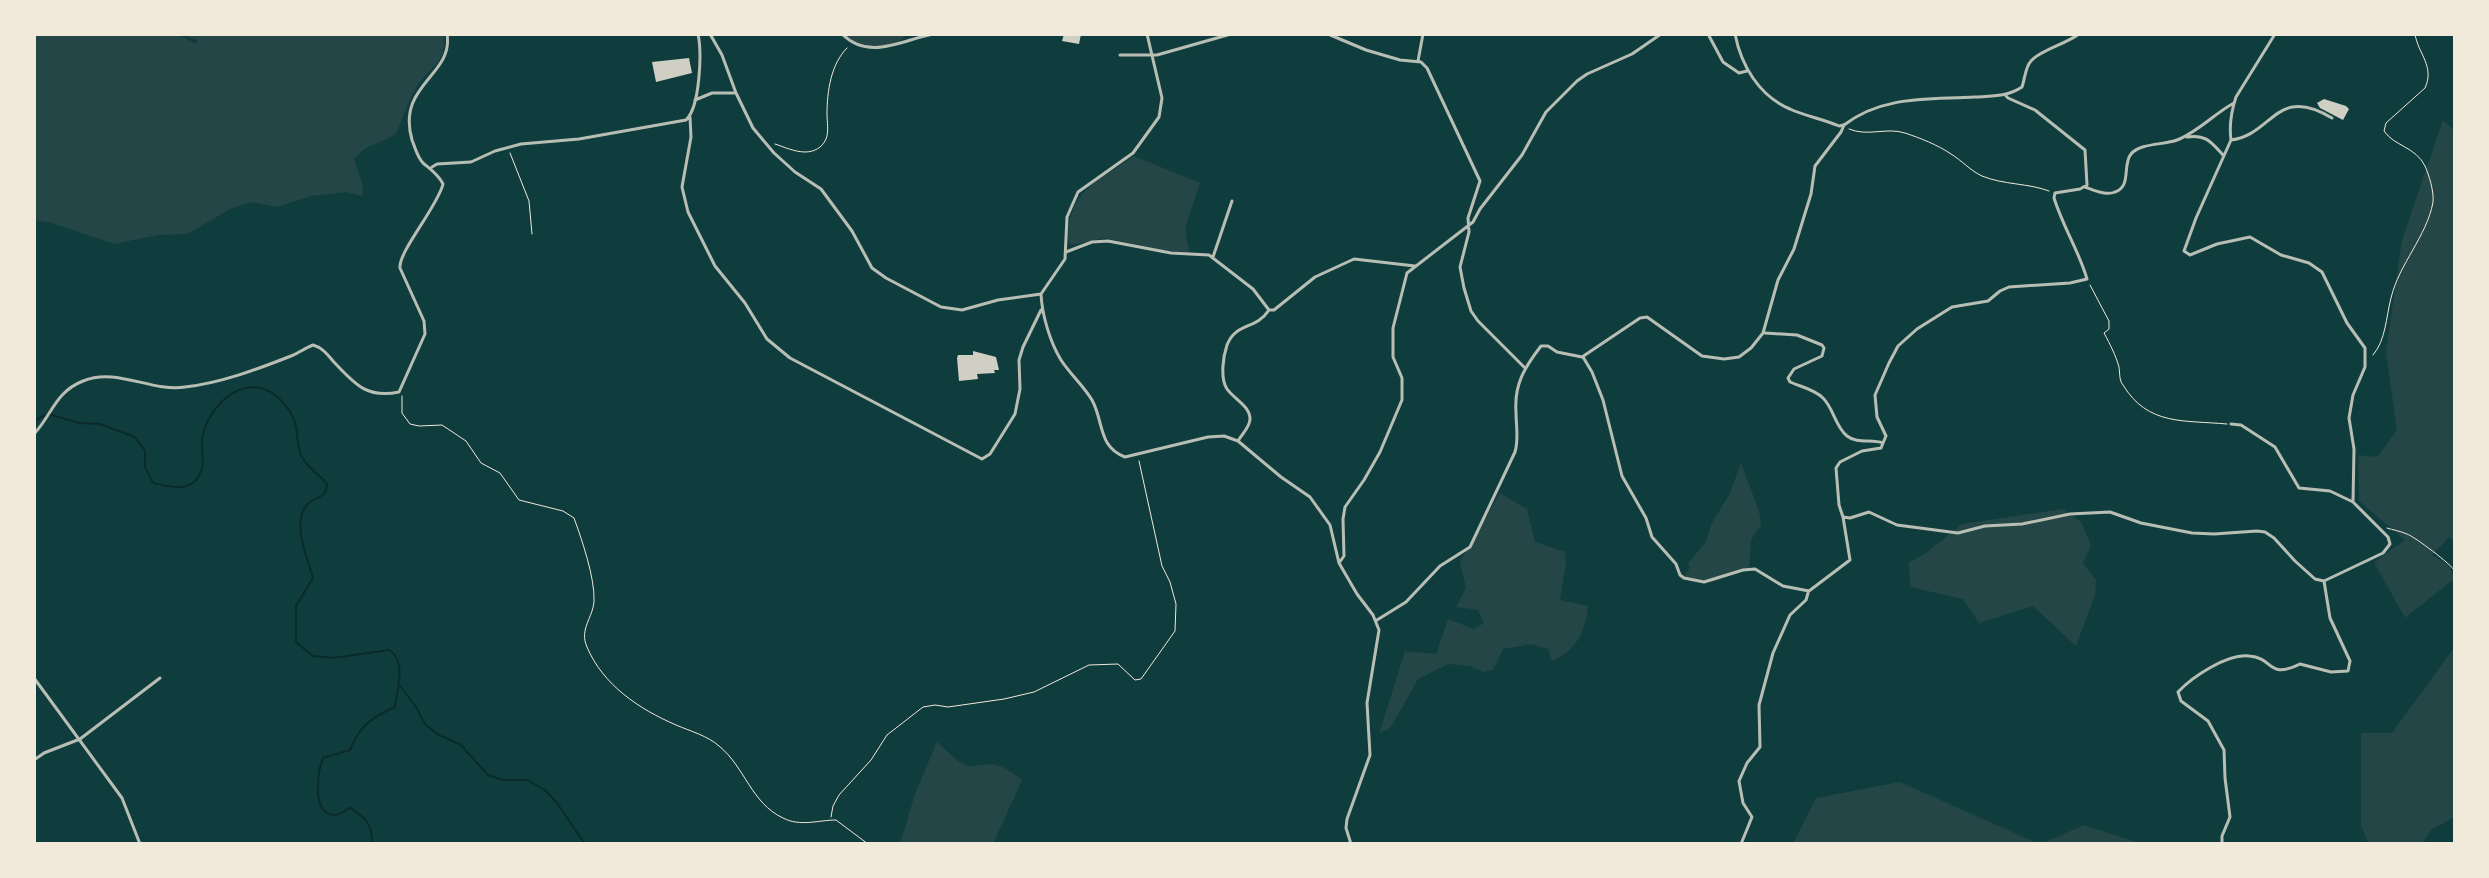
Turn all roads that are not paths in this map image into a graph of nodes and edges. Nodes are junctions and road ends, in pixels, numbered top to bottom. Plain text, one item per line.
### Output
1 (447, 34) edge
2 (698, 34) edge
3 (710, 34) edge
4 (842, 34) edge
5 (933, 34) edge
6 (1147, 34) edge
7 (1231, 34) edge
8 (1328, 34) edge
9 (1423, 34) edge
10 (1661, 34) edge
11 (1708, 34) edge
12 (1735, 34) edge
13 (2079, 34) edge
14 (2275, 34) edge
15 (1120, 55) dead end
16 (1152, 56) junction
17 (1418, 61) junction
18 (1748, 71) junction
19 (736, 93) junction
20 (2006, 96) junction
21 (695, 100) junction
22 (2234, 103) junction
23 (690, 117) junction
24 (2332, 118) dead end
25 (1844, 125) junction
26 (2179, 139) junction
27 (2231, 140) junction
28 (2224, 156) junction
29 (432, 167) junction
30 (2085, 187) junction
31 (1232, 201) dead end
32 (1469, 227) junction
33 (1066, 252) junction
34 (1213, 257) junction
35 (1415, 266) junction
36 (1041, 294) junction
37 (1041, 310) junction
38 (1269, 310) junction
39 (1763, 333) junction
40 (1582, 357) junction
41 (1524, 368) junction
42 (2231, 424) road end
43 (34, 434) edge
44 (1238, 441) junction
45 (1883, 443) junction
46 (2353, 502) junction
47 (1843, 517) junction
48 (1339, 563) junction
49 (2324, 581) junction
50 (1809, 591) junction
51 (1377, 620) junction
52 (34, 678) edge
53 (160, 678) dead end
54 (80, 739) junction
55 (34, 760) edge
56 (140, 844) edge
57 (1351, 844) edge
58 (1741, 844) edge
59 (2222, 844) edge

1 - 29 street
2 - 21 street
3 - 19 street
4 - 5 street
6 - 16 street
7 - 16 street
8 - 17 street
9 - 17 street
10 - 32 street
11 - 18 street
12 - 18 street
13 - 20 street
14 - 22 street
15 - 16 street
16 - 33 street
17 - 32 street
18 - 25 street
19 - 21 street
19 - 36 street
20 - 25 street
20 - 30 street
21 - 23 street
22 - 26 street
22 - 27 street
23 - 29 street
23 - 37 street
24 - 27 street
25 - 39 street
26 - 28 street
26 - 30 street
27 - 28 street
28 - 46 street
29 - 43 street
30 - 45 street
31 - 34 street
32 - 35 street
32 - 41 street
33 - 34 street
33 - 36 street
34 - 38 street
35 - 38 street
35 - 48 street
36 - 37 street
37 - 44 street
38 - 44 street
39 - 40 street
39 - 45 street
40 - 41 street
40 - 50 street
41 - 51 street
42 - 46 street
44 - 48 street
45 - 47 street
46 - 49 street
47 - 49 street
47 - 50 street
48 - 51 street
49 - 59 street
50 - 58 street
51 - 57 street
52 - 54 street
53 - 54 street
54 - 55 street
54 - 56 street

